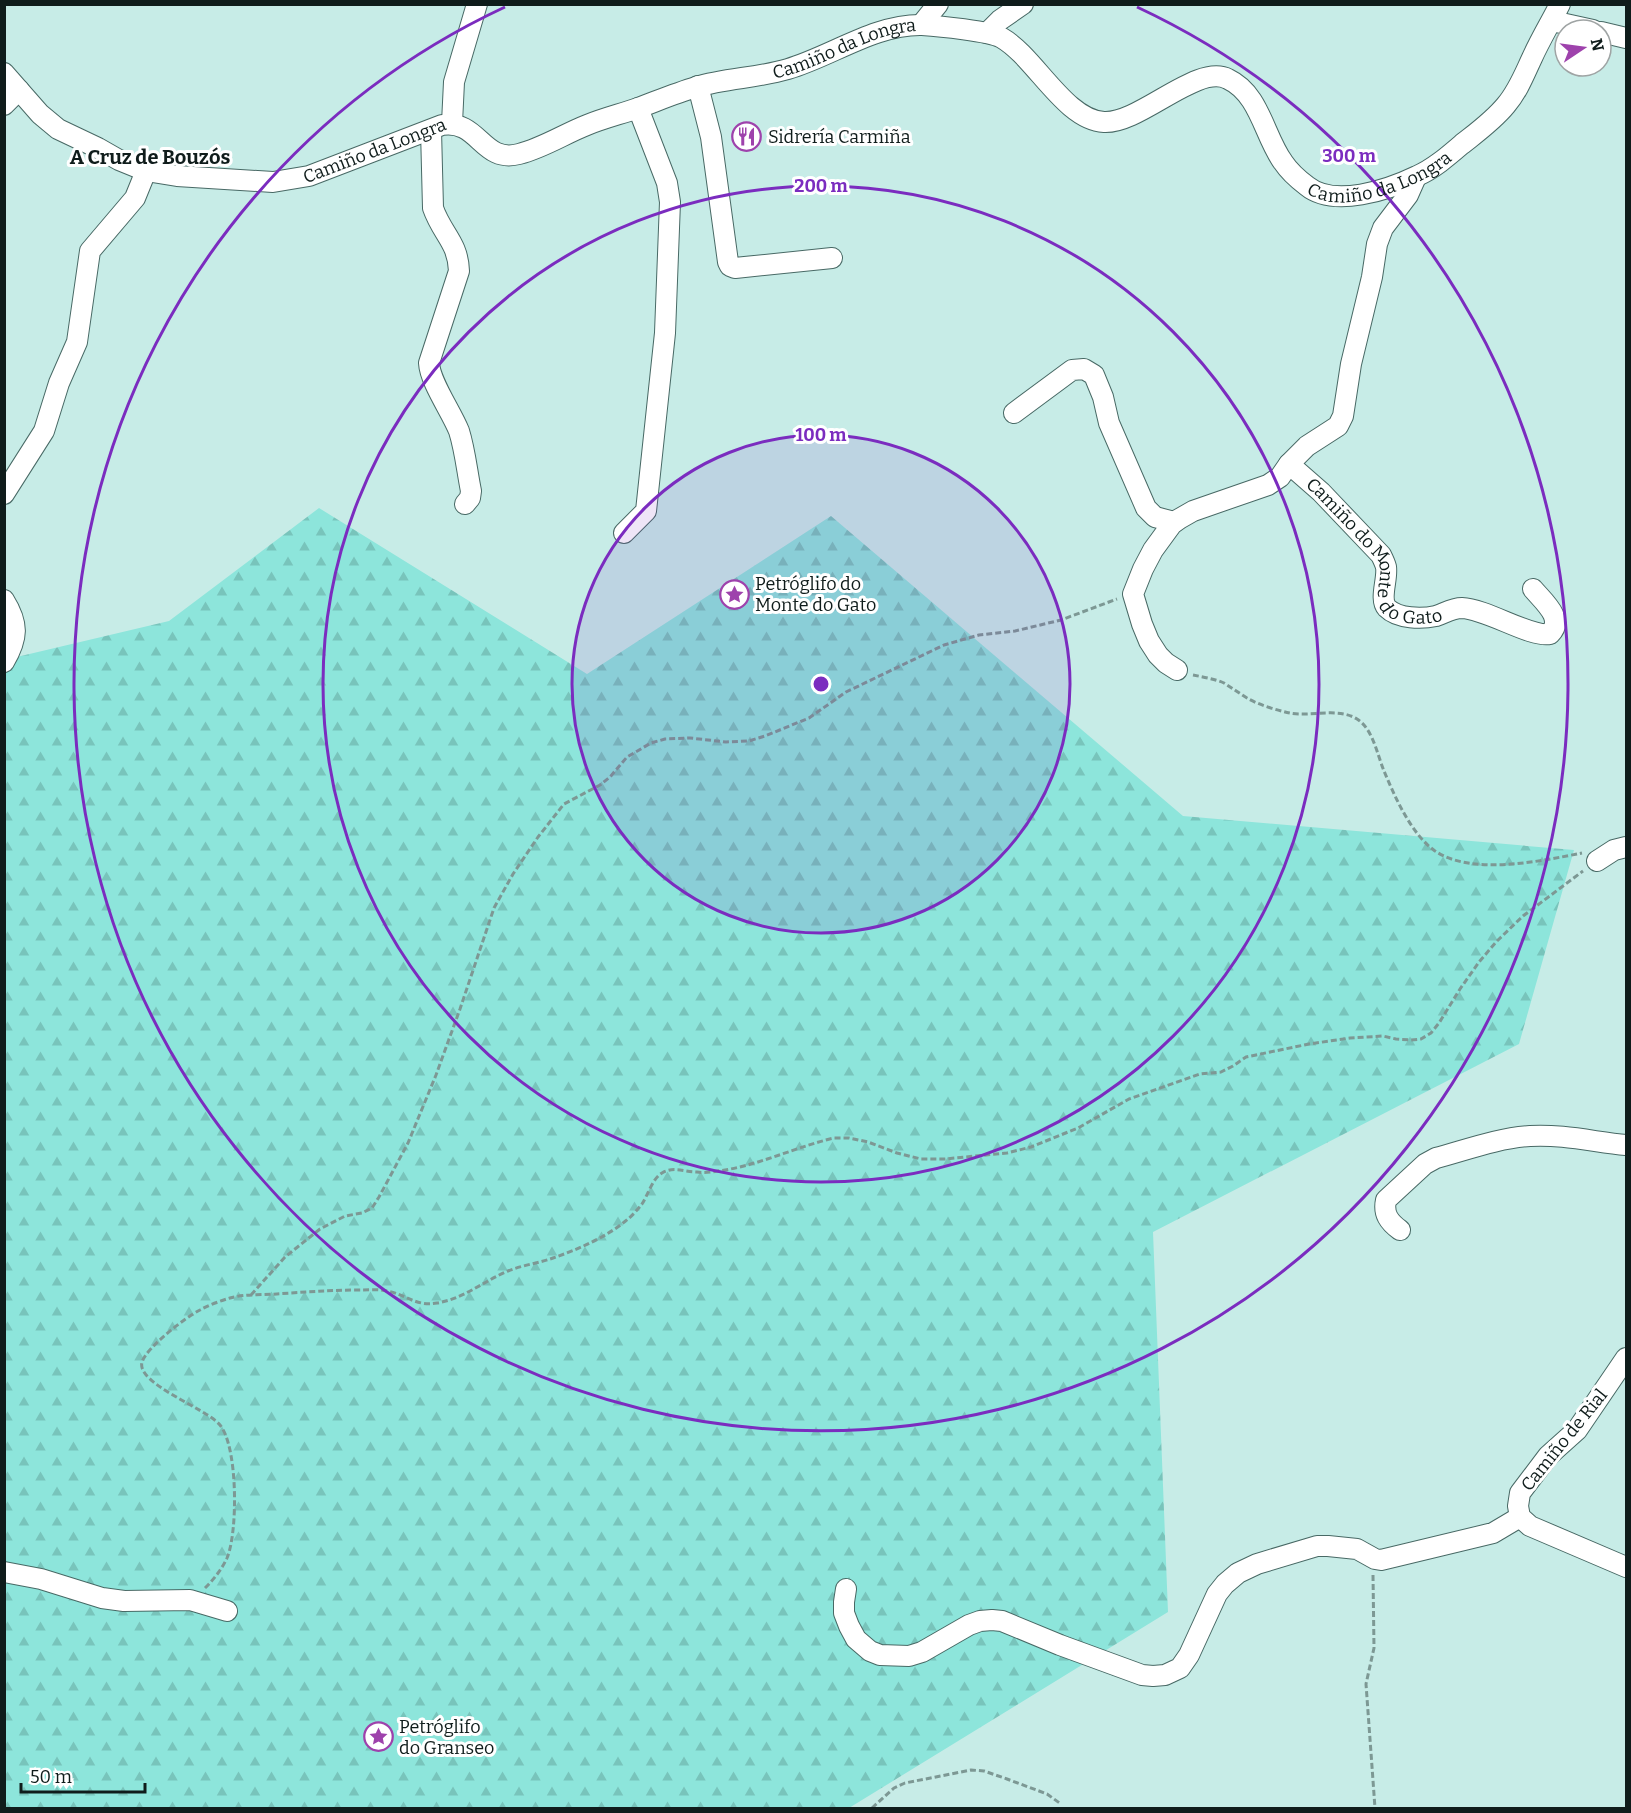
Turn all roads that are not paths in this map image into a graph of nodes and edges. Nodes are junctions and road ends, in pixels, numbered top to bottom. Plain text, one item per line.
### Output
1 (477, 4) edge
2 (938, 4) edge
3 (1023, 4) edge
4 (1556, 13) edge
5 (921, 25) junction
6 (987, 33) junction
7 (4, 73) edge
8 (698, 86) junction
9 (19, 90) junction
10 (4, 105) edge
11 (638, 108) junction
12 (453, 123) junction
13 (431, 130) junction
14 (146, 171) junction
15 (1416, 177) junction
16 (832, 258) dead end
17 (1014, 413) dead end
18 (1289, 464) junction
19 (4, 494) edge
20 (465, 504) dead end
21 (1174, 522) junction
22 (624, 533) dead end
23 (1533, 589) dead end
24 (4, 600) edge
25 (4, 662) edge
26 (1177, 670) road end
27 (1626, 847) edge
28 (1591, 857) road end
29 (1626, 1145) edge
30 (1400, 1230) dead end
31 (1626, 1358) edge
32 (1520, 1518) junction
33 (1626, 1567) edge
34 (4, 1572) edge
35 (846, 1588) dead end
36 (227, 1611) dead end

1 - 12 street
2 - 5 street
3 - 6 street
4 - 15 street, Camiño da Longra
5 - 6 street, Camiño da Longra
5 - 8 street, Camiño da Longra
6 - 15 street, Camiño da Longra
7 - 9 street, Camiño da Longra
8 - 11 street, Camiño da Longra
8 - 16 street
9 - 10 street
9 - 14 street, Camiño da Longra
11 - 12 street, Camiño da Longra
11 - 22 street
12 - 13 street, Camiño da Longra
13 - 14 street, Camiño da Longra
13 - 20 street
14 - 19 street
15 - 18 street, Camiño do Monte do Gato
17 - 21 street
18 - 21 street, Camiño do Monte do Gato
18 - 23 street, Camiño do Monte do Gato
21 - 26 street, Camiño do Monte do Gato
24 - 25 street
27 - 28 street
29 - 30 street
31 - 32 street, Camiño de Rial
32 - 33 street, Camiño de Rial
32 - 35 street
34 - 36 street

